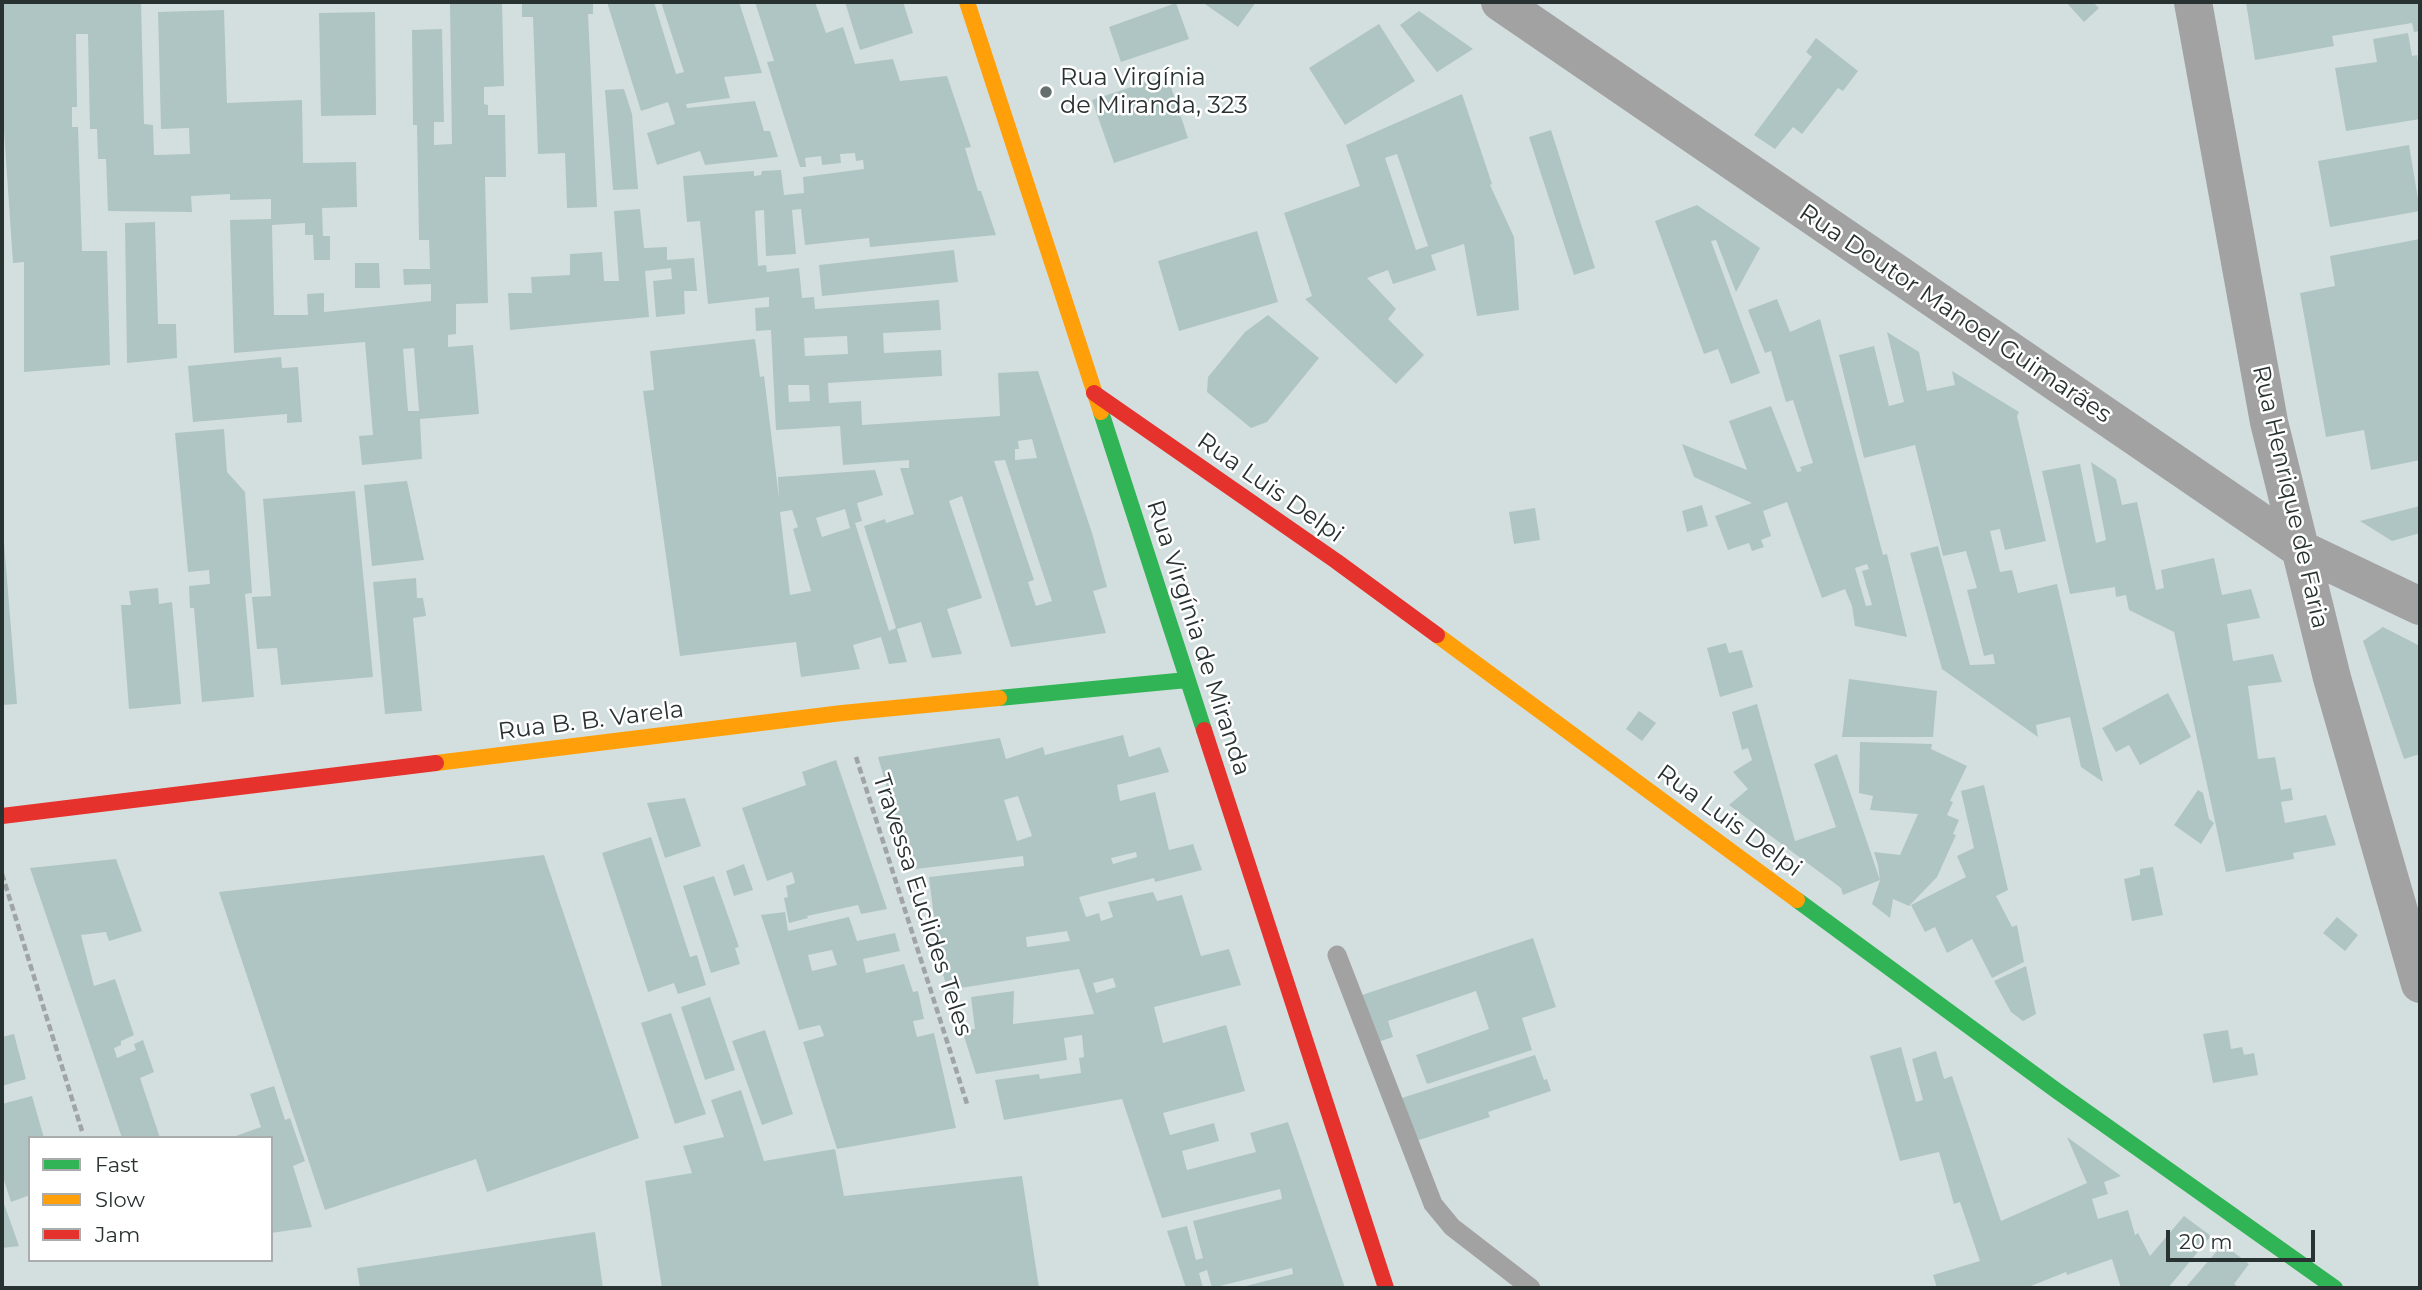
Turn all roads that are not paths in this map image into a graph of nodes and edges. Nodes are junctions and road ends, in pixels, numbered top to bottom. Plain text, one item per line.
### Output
1 (967, 2) edge
2 (1500, 2) edge
3 (2193, 2) edge
4 (1094, 393) junction
5 (2300, 549) junction
6 (2420, 606) edge
7 (1187, 680) junction
8 (2, 816) edge
9 (1337, 955) dead end
10 (2420, 984) edge
11 (1386, 1288) edge
12 (1531, 1288) edge
13 (2335, 1288) edge

1 - 4 street, Rua Virgínia de Miranda
2 - 5 street, Rua Doutor Manoel Guimarães
3 - 5 street, Rua Henrique de Faria
4 - 7 street, Rua Virgínia de Miranda
4 - 13 street, Rua Luis Delpi
5 - 6 street, Rua Doutor Manoel Guimarães
5 - 10 street, Rua Henrique de Faria
7 - 8 street, Rua B. B. Varela
7 - 11 street, Rua Virgínia de Miranda
9 - 12 lane

